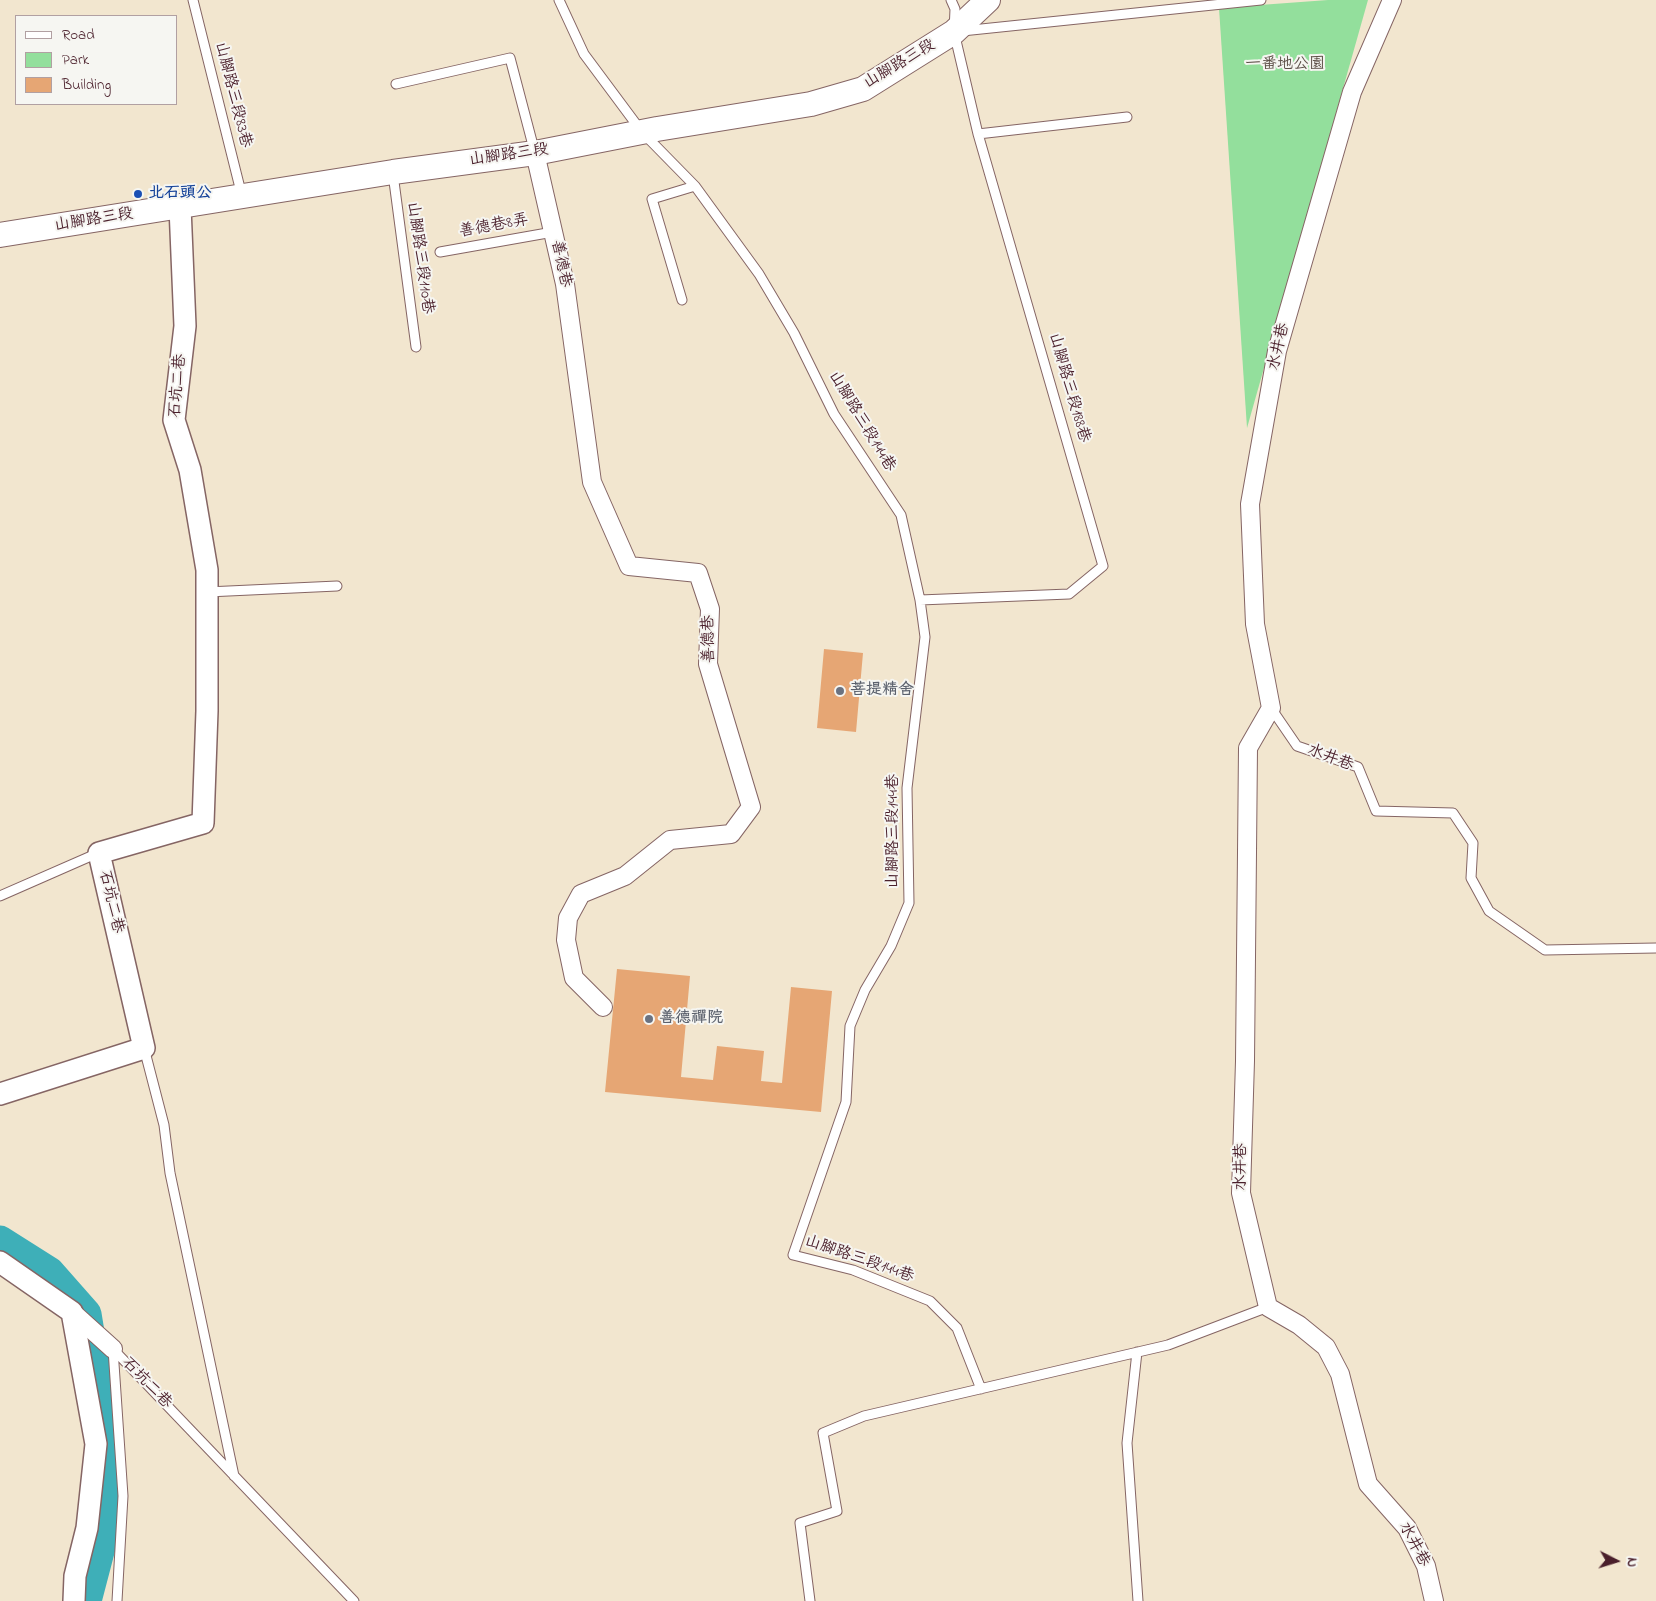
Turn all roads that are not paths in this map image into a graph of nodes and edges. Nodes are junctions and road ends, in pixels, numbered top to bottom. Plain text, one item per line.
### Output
1 (194, 0) edge
2 (559, 0) edge
3 (951, 0) edge
4 (988, 0) edge
5 (1255, 0) edge
6 (1392, 0) edge
7 (954, 32) junction
8 (396, 84) dead end
9 (1127, 118) dead end
10 (642, 132) junction
11 (978, 134) junction
12 (535, 154) junction
13 (393, 172) junction
14 (695, 186) junction
15 (242, 197) junction
16 (180, 207) junction
17 (553, 232) junction
18 (0, 235) edge
19 (440, 252) dead end
20 (682, 300) dead end
21 (416, 347) dead end
22 (337, 586) dead end
23 (207, 592) junction
24 (920, 600) junction
25 (1271, 708) junction
26 (98, 852) junction
27 (0, 896) edge
28 (1656, 948) edge
29 (603, 1007) dead end
30 (144, 1048) junction
31 (0, 1094) edge
32 (0, 1262) edge
33 (1268, 1308) junction
34 (72, 1312) junction
35 (113, 1349) junction
36 (1137, 1352) junction
37 (981, 1388) junction
38 (234, 1476) junction
39 (74, 1601) edge
40 (117, 1601) edge
41 (354, 1601) edge
42 (810, 1601) edge
43 (1138, 1601) edge
44 (1434, 1601) edge

1 - 15 lane, 山腳路三段83巷
2 - 10 lane, 山腳路三段144巷
3 - 7 lane, 山腳路三段188巷
4 - 7 main road, 山腳路三段
5 - 7 lane
6 - 25 street, 水井巷
7 - 10 main road, 山腳路三段
7 - 11 lane, 山腳路三段188巷
8 - 12 lane
9 - 11 lane
10 - 12 main road, 山腳路三段
10 - 14 lane, 山腳路三段144巷
11 - 24 lane, 山腳路三段188巷
12 - 13 main road, 山腳路三段
12 - 17 street, 善德巷
13 - 15 main road, 山腳路三段
13 - 21 lane, 山腳路三段110巷
14 - 20 lane
14 - 24 lane, 山腳路三段144巷
15 - 16 main road, 山腳路三段
16 - 18 main road, 山腳路三段
16 - 23 street, 石坑二巷
17 - 19 lane, 善德巷8弄
17 - 29 street, 善德巷
22 - 23 lane
23 - 26 street, 石坑二巷
24 - 37 lane, 山腳路三段144巷
25 - 28 lane, 水井巷
25 - 33 street, 水井巷
26 - 27 lane
26 - 30 street, 石坑二巷
30 - 31 street
30 - 38 lane
32 - 34 street
33 - 36 lane
33 - 44 street, 水井巷
34 - 35 street
34 - 39 street
35 - 38 lane, 石坑二巷
35 - 40 lane, 石坑二巷
36 - 37 lane
36 - 43 lane
37 - 42 lane
38 - 41 lane, 石坑二巷

